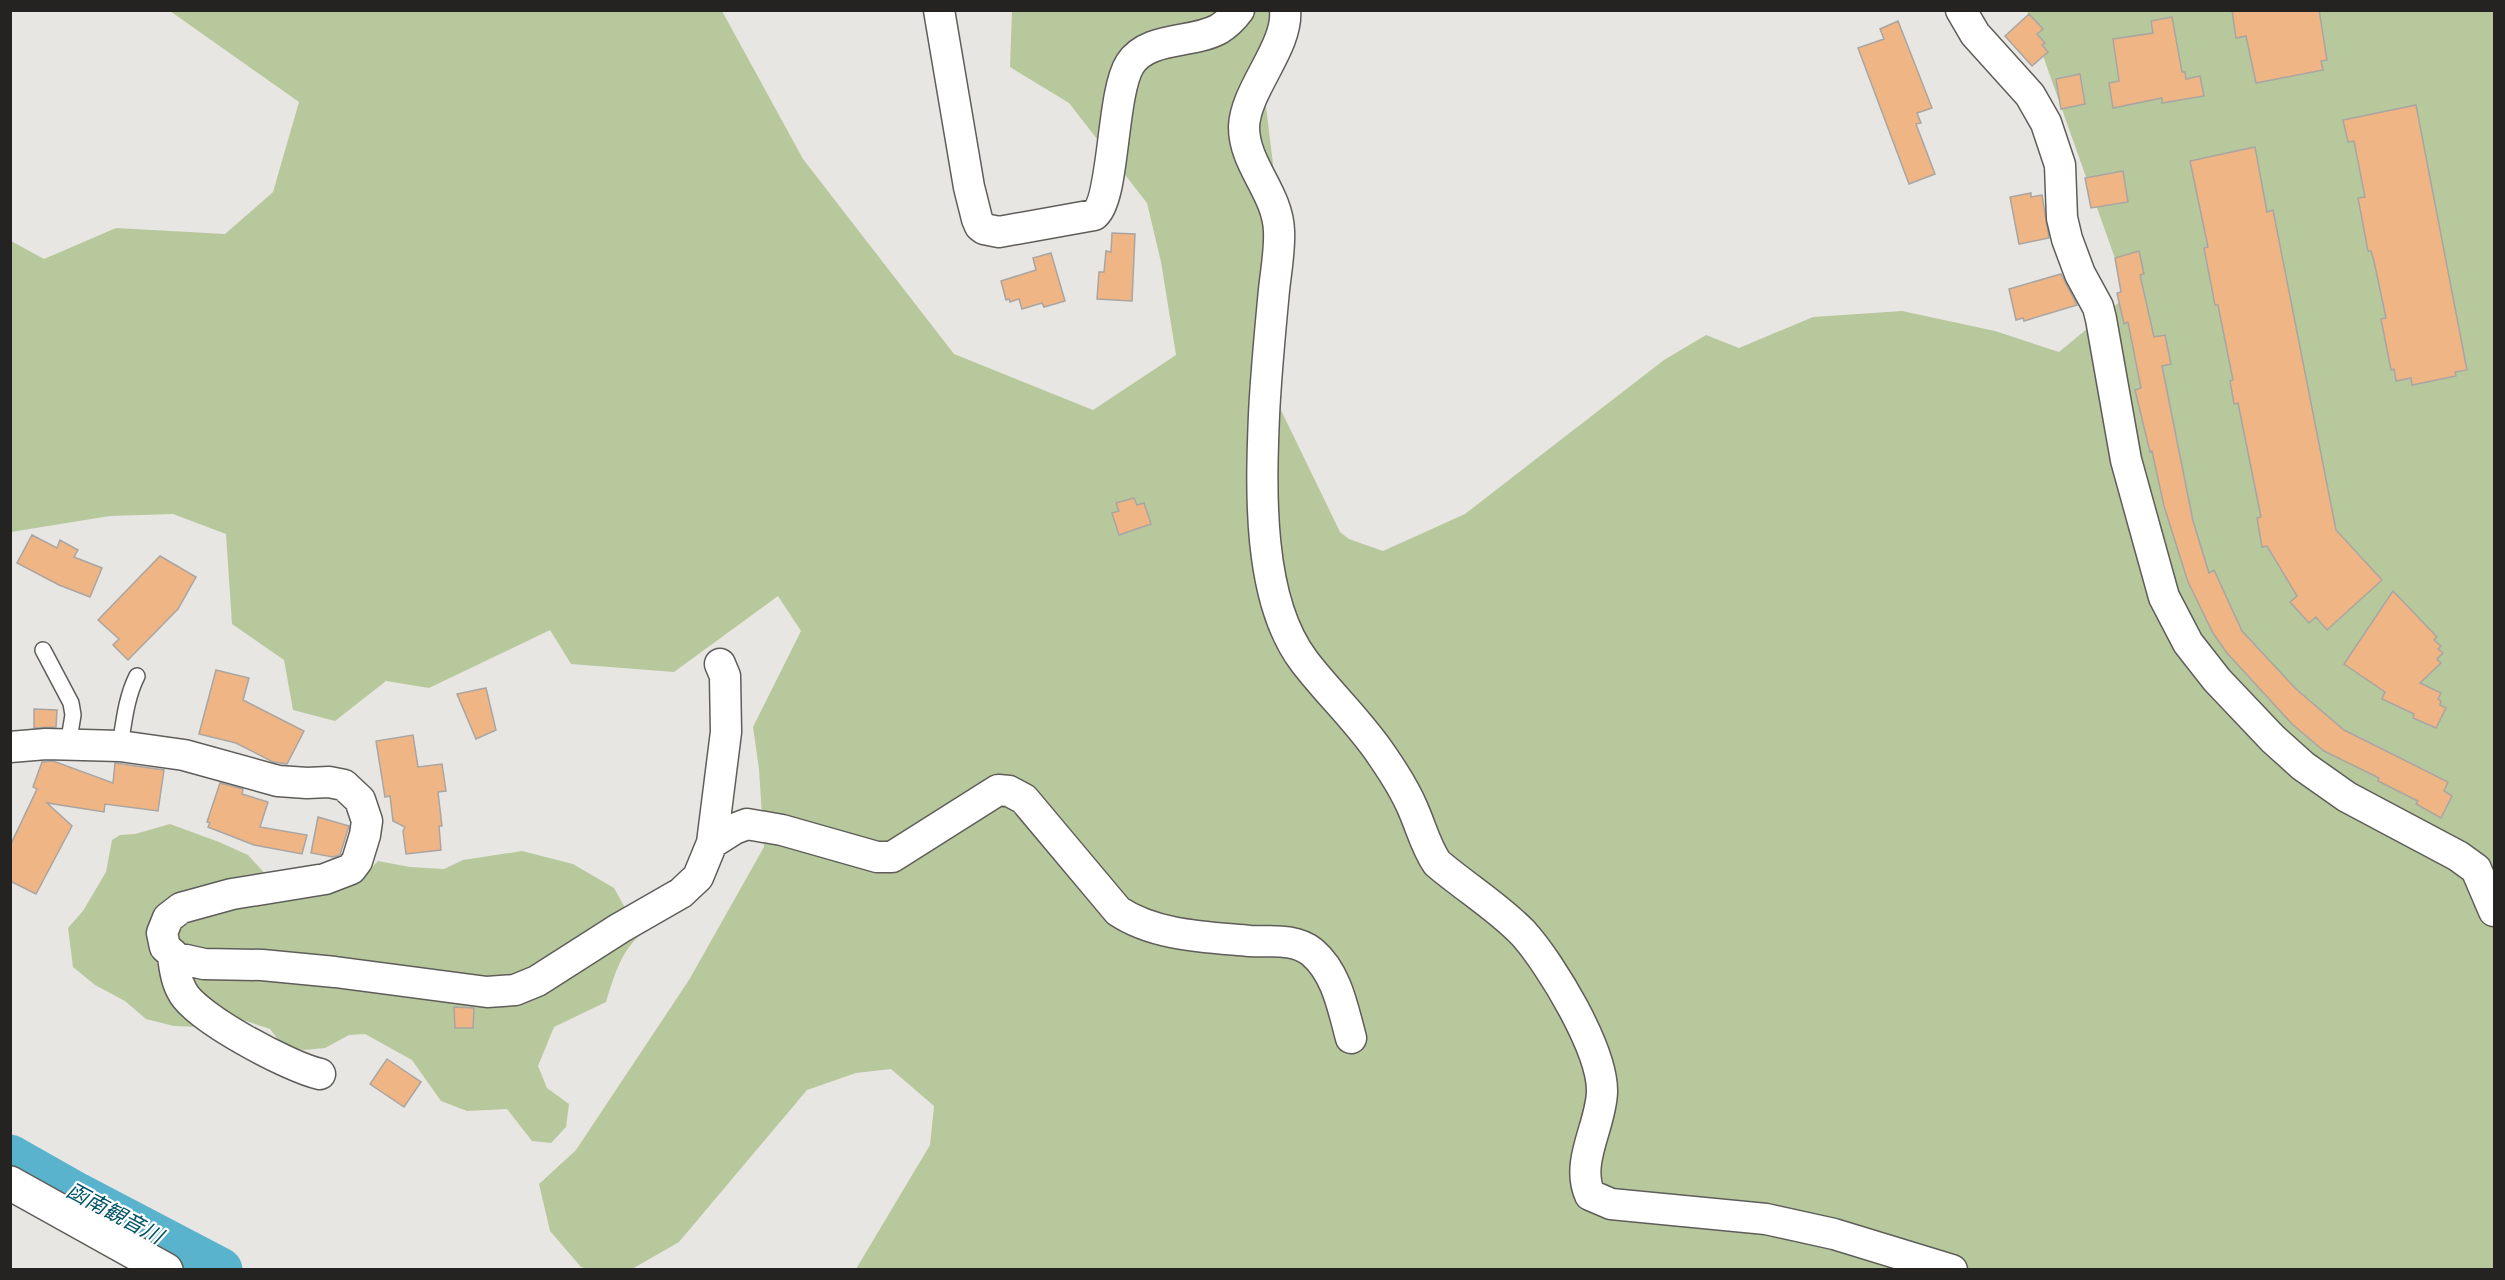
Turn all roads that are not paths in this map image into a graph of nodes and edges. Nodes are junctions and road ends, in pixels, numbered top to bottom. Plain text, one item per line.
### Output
1 (939, 10) edge
2 (1239, 10) edge
3 (1285, 10) edge
4 (1961, 10) edge
5 (43, 650) dead end
6 (720, 664) dead end
7 (137, 676) dead end
8 (68, 745) junction
9 (120, 746) junction
10 (10, 747) edge
11 (712, 843) junction
12 (2494, 911) edge
13 (173, 955) junction
14 (1351, 1038) dead end
15 (321, 1074) dead end
16 (10, 1183) edge
17 (166, 1269) edge
18 (1952, 1269) edge

1 - 2 street
3 - 18 street
4 - 12 street
5 - 8 lane
6 - 11 street
7 - 9 lane
8 - 9 street
8 - 10 street
9 - 13 street
11 - 13 street
11 - 14 street
13 - 15 street
16 - 17 street

